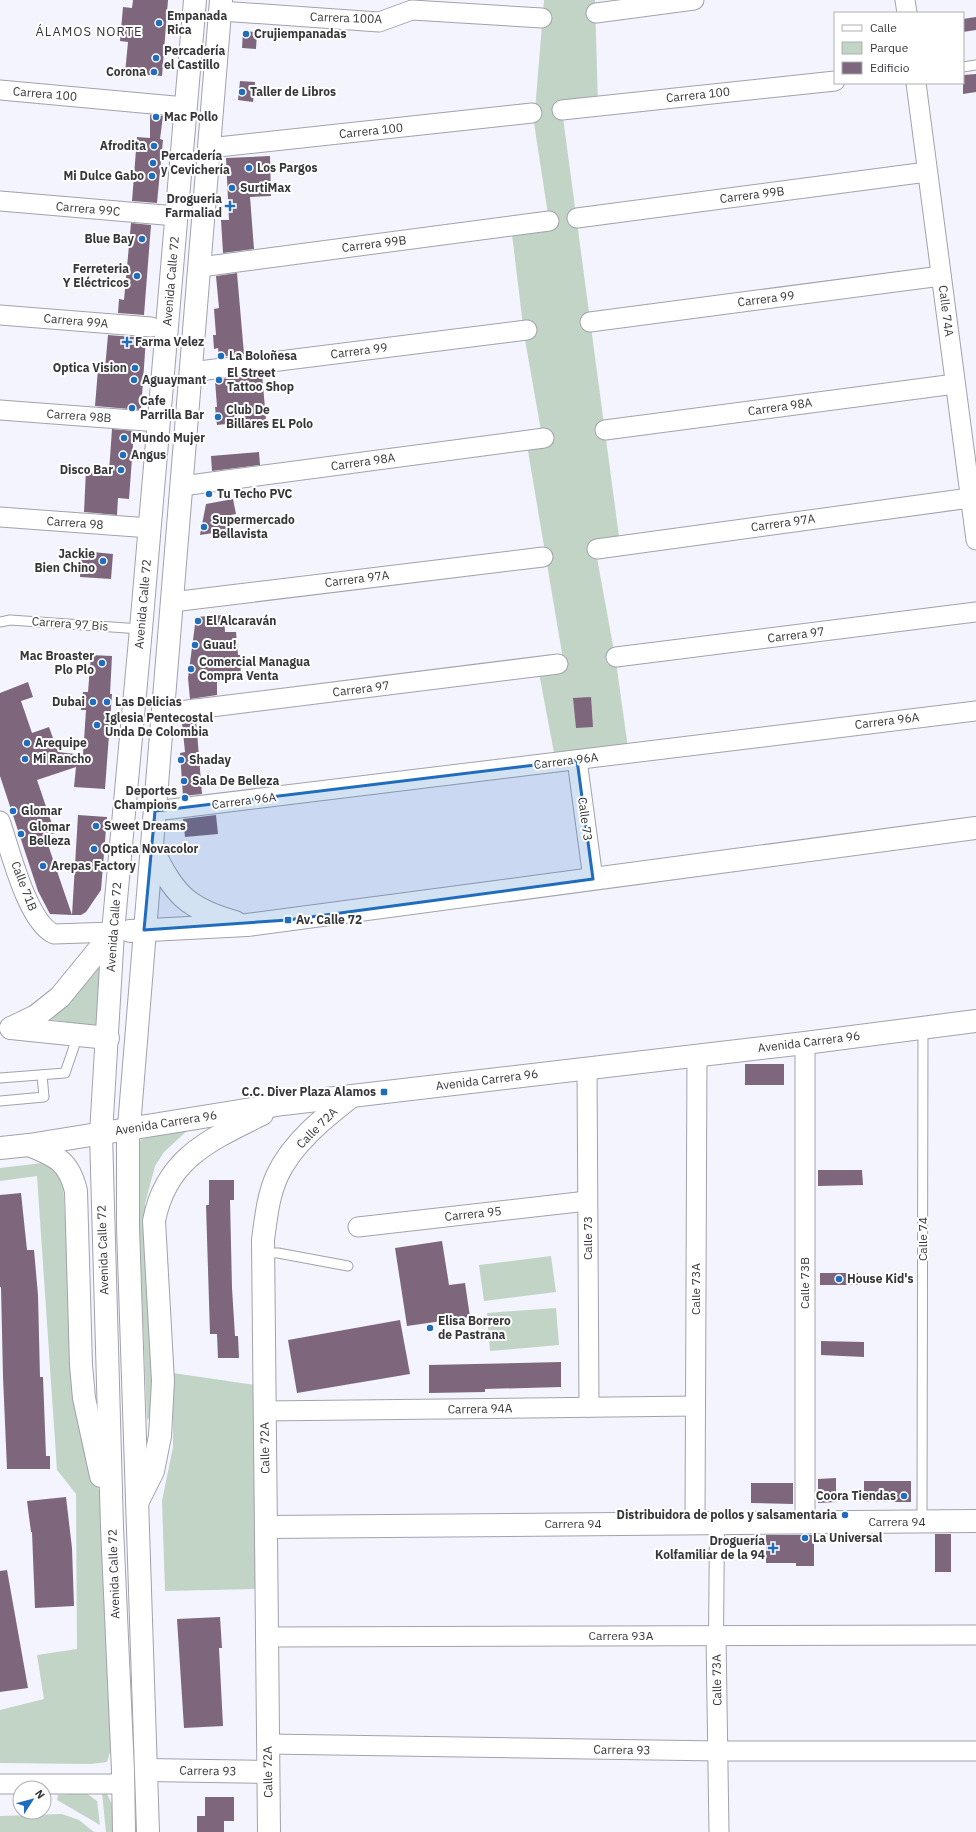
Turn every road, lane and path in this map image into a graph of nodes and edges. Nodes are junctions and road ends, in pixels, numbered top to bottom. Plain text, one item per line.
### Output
1 (194, 0) edge
2 (694, 0) edge
3 (905, 0) edge
4 (221, 6) edge
5 (906, 12) edge
6 (596, 14) dead end
7 (542, 18) dead end
8 (976, 66) edge
9 (964, 67) edge
10 (834, 81) edge
11 (916, 84) edge
12 (0, 90) edge
13 (185, 107) junction
14 (562, 110) dead end
15 (532, 113) dead end
16 (209, 148) junction
17 (927, 172) junction
18 (0, 201) edge
19 (176, 216) junction
20 (577, 218) dead end
21 (549, 222) dead end
22 (200, 267) junction
23 (941, 276) junction
24 (0, 315) edge
25 (590, 322) dead end
26 (151, 327) dead end
27 (527, 330) dead end
28 (191, 372) junction
29 (955, 384) junction
30 (0, 410) edge
31 (159, 422) junction
32 (605, 430) dead end
33 (544, 438) dead end
34 (182, 486) junction
35 (970, 498) junction
36 (0, 517) edge
37 (150, 528) junction
38 (976, 540) edge
39 (597, 548) dead end
40 (542, 557) dead end
41 (172, 602) junction
42 (976, 612) edge
43 (0, 622) edge
44 (141, 629) junction
45 (616, 657) dead end
46 (558, 664) dead end
47 (976, 710) edge
48 (163, 713) junction
49 (577, 760) junction
50 (155, 811) junction
51 (0, 821) edge
52 (976, 828) edge
53 (152, 849) junction
54 (593, 879) junction
55 (247, 925) junction
56 (144, 930) junction
57 (113, 932) junction
58 (976, 1021) edge
59 (923, 1027) junction
60 (6, 1028) edge
61 (78, 1035) junction
62 (108, 1038) junction
63 (805, 1043) junction
64 (697, 1056) junction
65 (586, 1068) junction
66 (42, 1075) junction
67 (0, 1078) edge
68 (352, 1096) junction
69 (0, 1101) edge
70 (283, 1104) junction
71 (128, 1129) junction
72 (101, 1134) junction
73 (29, 1145) junction
74 (0, 1148) edge
75 (587, 1201) junction
76 (358, 1227) dead end
77 (263, 1253) junction
78 (348, 1266) dead end
79 (695, 1406) junction
80 (589, 1407) junction
81 (264, 1411) junction
82 (138, 1502) junction
83 (976, 1521) edge
84 (922, 1522) junction
85 (695, 1523) junction
86 (805, 1523) junction
87 (112, 1527) junction
88 (266, 1527) junction
89 (718, 1528) dead end
90 (976, 1635) edge
91 (716, 1636) junction
92 (267, 1637) junction
93 (268, 1744) junction
94 (718, 1751) junction
95 (976, 1751) edge
96 (147, 1770) junction
97 (268, 1772) junction
98 (0, 1784) edge
99 (123, 1784) junction
100 (124, 1832) edge
101 (148, 1832) edge
102 (269, 1832) edge
103 (719, 1832) edge

1 - 13 main road, Avenida Calle 72
2 - 6 street
3 - 5 street
4 - 7 street, Carrera 100A
4 - 16 main road
8 - 9 lane
10 - 14 street, Carrera 100
11 - 17 street, Calle 74A
12 - 13 street, Carrera 100
13 - 19 main road, Avenida Calle 72
15 - 16 street, Carrera 100
16 - 22 main road
17 - 20 street, Carrera 99B
17 - 23 street, Calle 74A
18 - 19 street, Carrera 99C
19 - 31 main road, Avenida Calle 72
21 - 22 street, Carrera 99B
22 - 28 main road
23 - 25 street, Carrera 99
23 - 29 street, Calle 74A
24 - 26 street, Carrera 99A
27 - 28 street, Carrera 99
28 - 34 main road
29 - 32 street, Carrera 98A
29 - 35 street, Calle 74A
30 - 31 street, Carrera 98B
31 - 37 main road, Avenida Calle 72
33 - 34 street, Carrera 98A
34 - 41 main road
35 - 38 street, Calle 74A
35 - 39 street, Carrera 97A
36 - 37 street, Carrera 98
37 - 44 main road, Avenida Calle 72
40 - 41 street, Carrera 97A
41 - 48 main road
42 - 45 street, Carrera 97
43 - 44 lane, Carrera 97 Bis
44 - 57 main road, Avenida Calle 72
46 - 48 street, Carrera 97
47 - 49 street, Carrera 96A
48 - 50 main road
49 - 50 street, Carrera 96A
49 - 54 street, Calle 73
50 - 53 main road
51 - 57 street, Calle 71B
52 - 54 main road
53 - 55 main road
53 - 56 main road
54 - 55 main road
55 - 56 main road
56 - 57 main road
56 - 71 main road
57 - 60 main road
57 - 62 main road, Avenida Calle 72
58 - 59 main road, Avenida Carrera 96
59 - 63 main road, Avenida Carrera 96
59 - 84 lane, Calle 74
60 - 61 main road
61 - 62 main road
61 - 66 lane
62 - 72 main road, Avenida Calle 72
63 - 64 main road, Avenida Carrera 96
63 - 86 street, Calle 73B
64 - 65 main road, Avenida Carrera 96
64 - 79 street, Calle 73A
65 - 68 main road, Avenida Carrera 96
65 - 75 street, Calle 73
66 - 67 lane
66 - 69 lane
68 - 70 main road, Avenida Carrera 96
68 - 77 main road, Calle 72A
70 - 71 main road, Avenida Carrera 96
70 - 82 main road
71 - 72 main road, Avenida Carrera 96
71 - 82 main road
72 - 73 main road, Avenida Carrera 96
72 - 87 main road, Avenida Calle 72
73 - 74 main road, Avenida Carrera 96
73 - 87 main road
75 - 76 street, Carrera 95
75 - 80 street, Calle 73
77 - 78 lane
77 - 81 main road, Calle 72A
79 - 80 street, Carrera 94A
79 - 85 street, Calle 73A
80 - 81 street, Carrera 94A
81 - 88 main road, Calle 72A
82 - 96 main road
83 - 84 main road, Carrera 94
84 - 86 main road, Carrera 94
85 - 86 main road, Carrera 94
85 - 88 main road, Carrera 94
87 - 99 main road, Avenida Calle 72
88 - 92 main road, Calle 72A
89 - 91 street, Calle 73A
90 - 91 street, Carrera 93A
91 - 92 street, Carrera 93A
91 - 94 street, Calle 73A
92 - 93 main road, Calle 72A
93 - 94 street, Carrera 93
93 - 97 main road, Calle 72A
94 - 95 street, Carrera 93
94 - 103 street, Calle 73A
96 - 97 main road, Carrera 93
96 - 101 main road
97 - 102 main road, Calle 72A
98 - 99 street
99 - 100 main road, Avenida Calle 72

